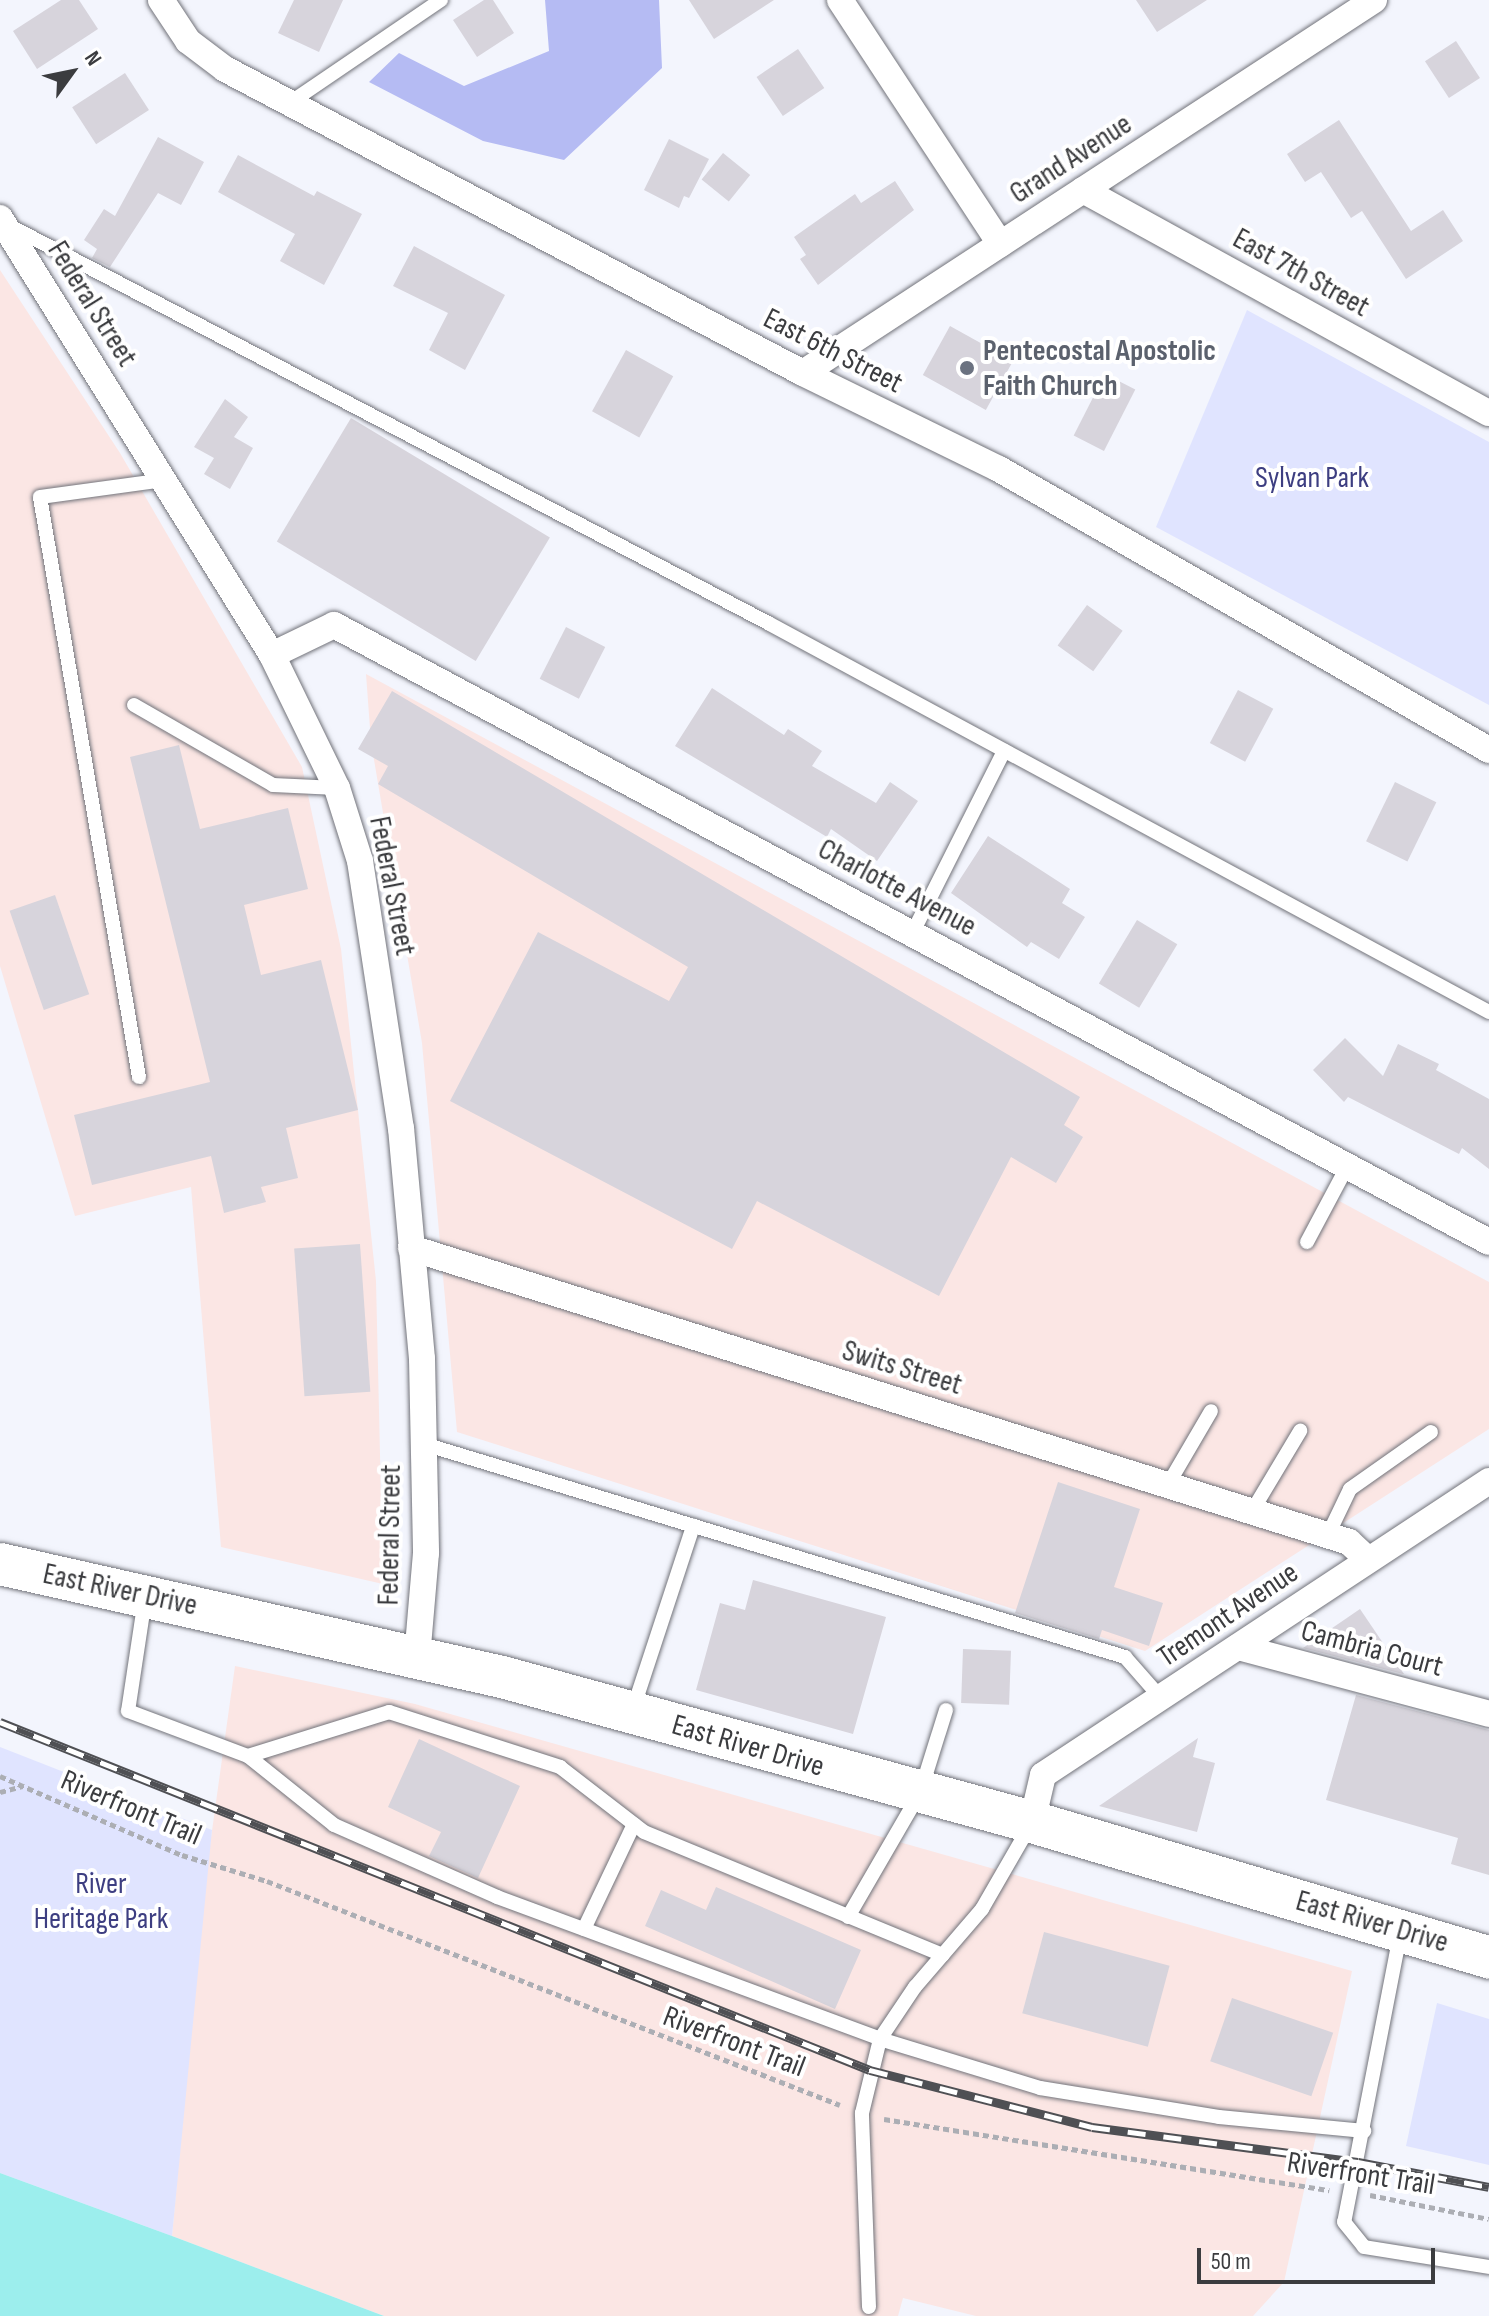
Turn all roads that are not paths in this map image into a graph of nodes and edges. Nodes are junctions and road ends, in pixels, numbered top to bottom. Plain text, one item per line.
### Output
1 (161, 0) edge
2 (441, 0) edge
3 (840, 0) edge
4 (1374, 0) edge
5 (288, 104) junction
6 (1083, 190) junction
7 (1, 220) edge
8 (1000, 244) junction
9 (803, 373) junction
10 (1489, 413) edge
11 (164, 480) junction
12 (272, 655) junction
13 (134, 705) dead end
14 (1489, 750) edge
15 (1004, 751) junction
16 (337, 788) junction
17 (913, 932) junction
18 (1489, 1012) edge
19 (139, 1077) dead end
20 (1348, 1165) junction
21 (1307, 1242) dead end
22 (1489, 1242) edge
23 (411, 1248) junction
24 (1211, 1411) dead end
25 (1300, 1431) dead end
26 (1431, 1432) dead end
27 (424, 1444) junction
28 (1489, 1481) edge
29 (1166, 1488) junction
30 (1251, 1513) junction
31 (693, 1526) junction
32 (1328, 1535) junction
33 (1368, 1560) junction
34 (0, 1564) edge
35 (145, 1595) junction
36 (1238, 1647) junction
37 (417, 1657) junction
38 (1161, 1698) junction
39 (946, 1710) dead end
40 (632, 1713) junction
41 (1489, 1714) edge
42 (248, 1756) junction
43 (920, 1793) junction
44 (1032, 1822) junction
45 (634, 1824) junction
46 (848, 1917) junction
47 (584, 1929) junction
48 (1401, 1931) junction
49 (943, 1955) junction
50 (1489, 1957) edge
51 (880, 2039) junction
52 (1364, 2131) junction
53 (1489, 2267) edge
54 (869, 2307) dead end

1 - 5 street, East 6th Street
2 - 5 lane
3 - 8 street
4 - 6 street, Grand Avenue
5 - 9 street, East 6th Street
6 - 8 street, Grand Avenue
6 - 10 street, East 7th Street
7 - 11 street, Federal Street
7 - 15 lane
8 - 9 street, Grand Avenue
9 - 14 street, East 6th Street
11 - 12 street, Federal Street
11 - 19 lane
12 - 16 street, Federal Street
12 - 17 street, Charlotte Avenue
13 - 16 lane
15 - 17 lane
15 - 18 lane
16 - 23 street, Federal Street
17 - 20 street, Charlotte Avenue
20 - 21 lane
20 - 22 street, Charlotte Avenue
23 - 27 street, Federal Street
23 - 29 street, Swits Street
24 - 29 lane
25 - 30 lane
26 - 32 lane
27 - 31 lane
27 - 37 street, Federal Street
28 - 33 street, Tremont Avenue
29 - 30 street, Swits Street
30 - 32 street, Swits Street
31 - 38 lane
31 - 40 lane
32 - 33 street, Swits Street
33 - 36 street, Tremont Avenue
34 - 35 main road, East River Drive
35 - 37 main road, East River Drive
35 - 42 lane
36 - 38 street, Tremont Avenue
36 - 41 street, Cambria Court
37 - 40 main road, East River Drive
38 - 44 street, Tremont Avenue
39 - 43 lane
40 - 43 main road, East River Drive
42 - 45 lane
42 - 47 lane
43 - 44 main road, East River Drive
43 - 46 lane
44 - 48 main road, East River Drive
44 - 49 lane
45 - 46 lane
45 - 47 lane
46 - 49 lane
47 - 51 lane
48 - 50 main road, East River Drive
48 - 52 lane
49 - 51 lane
51 - 52 lane
51 - 54 lane
52 - 53 lane

